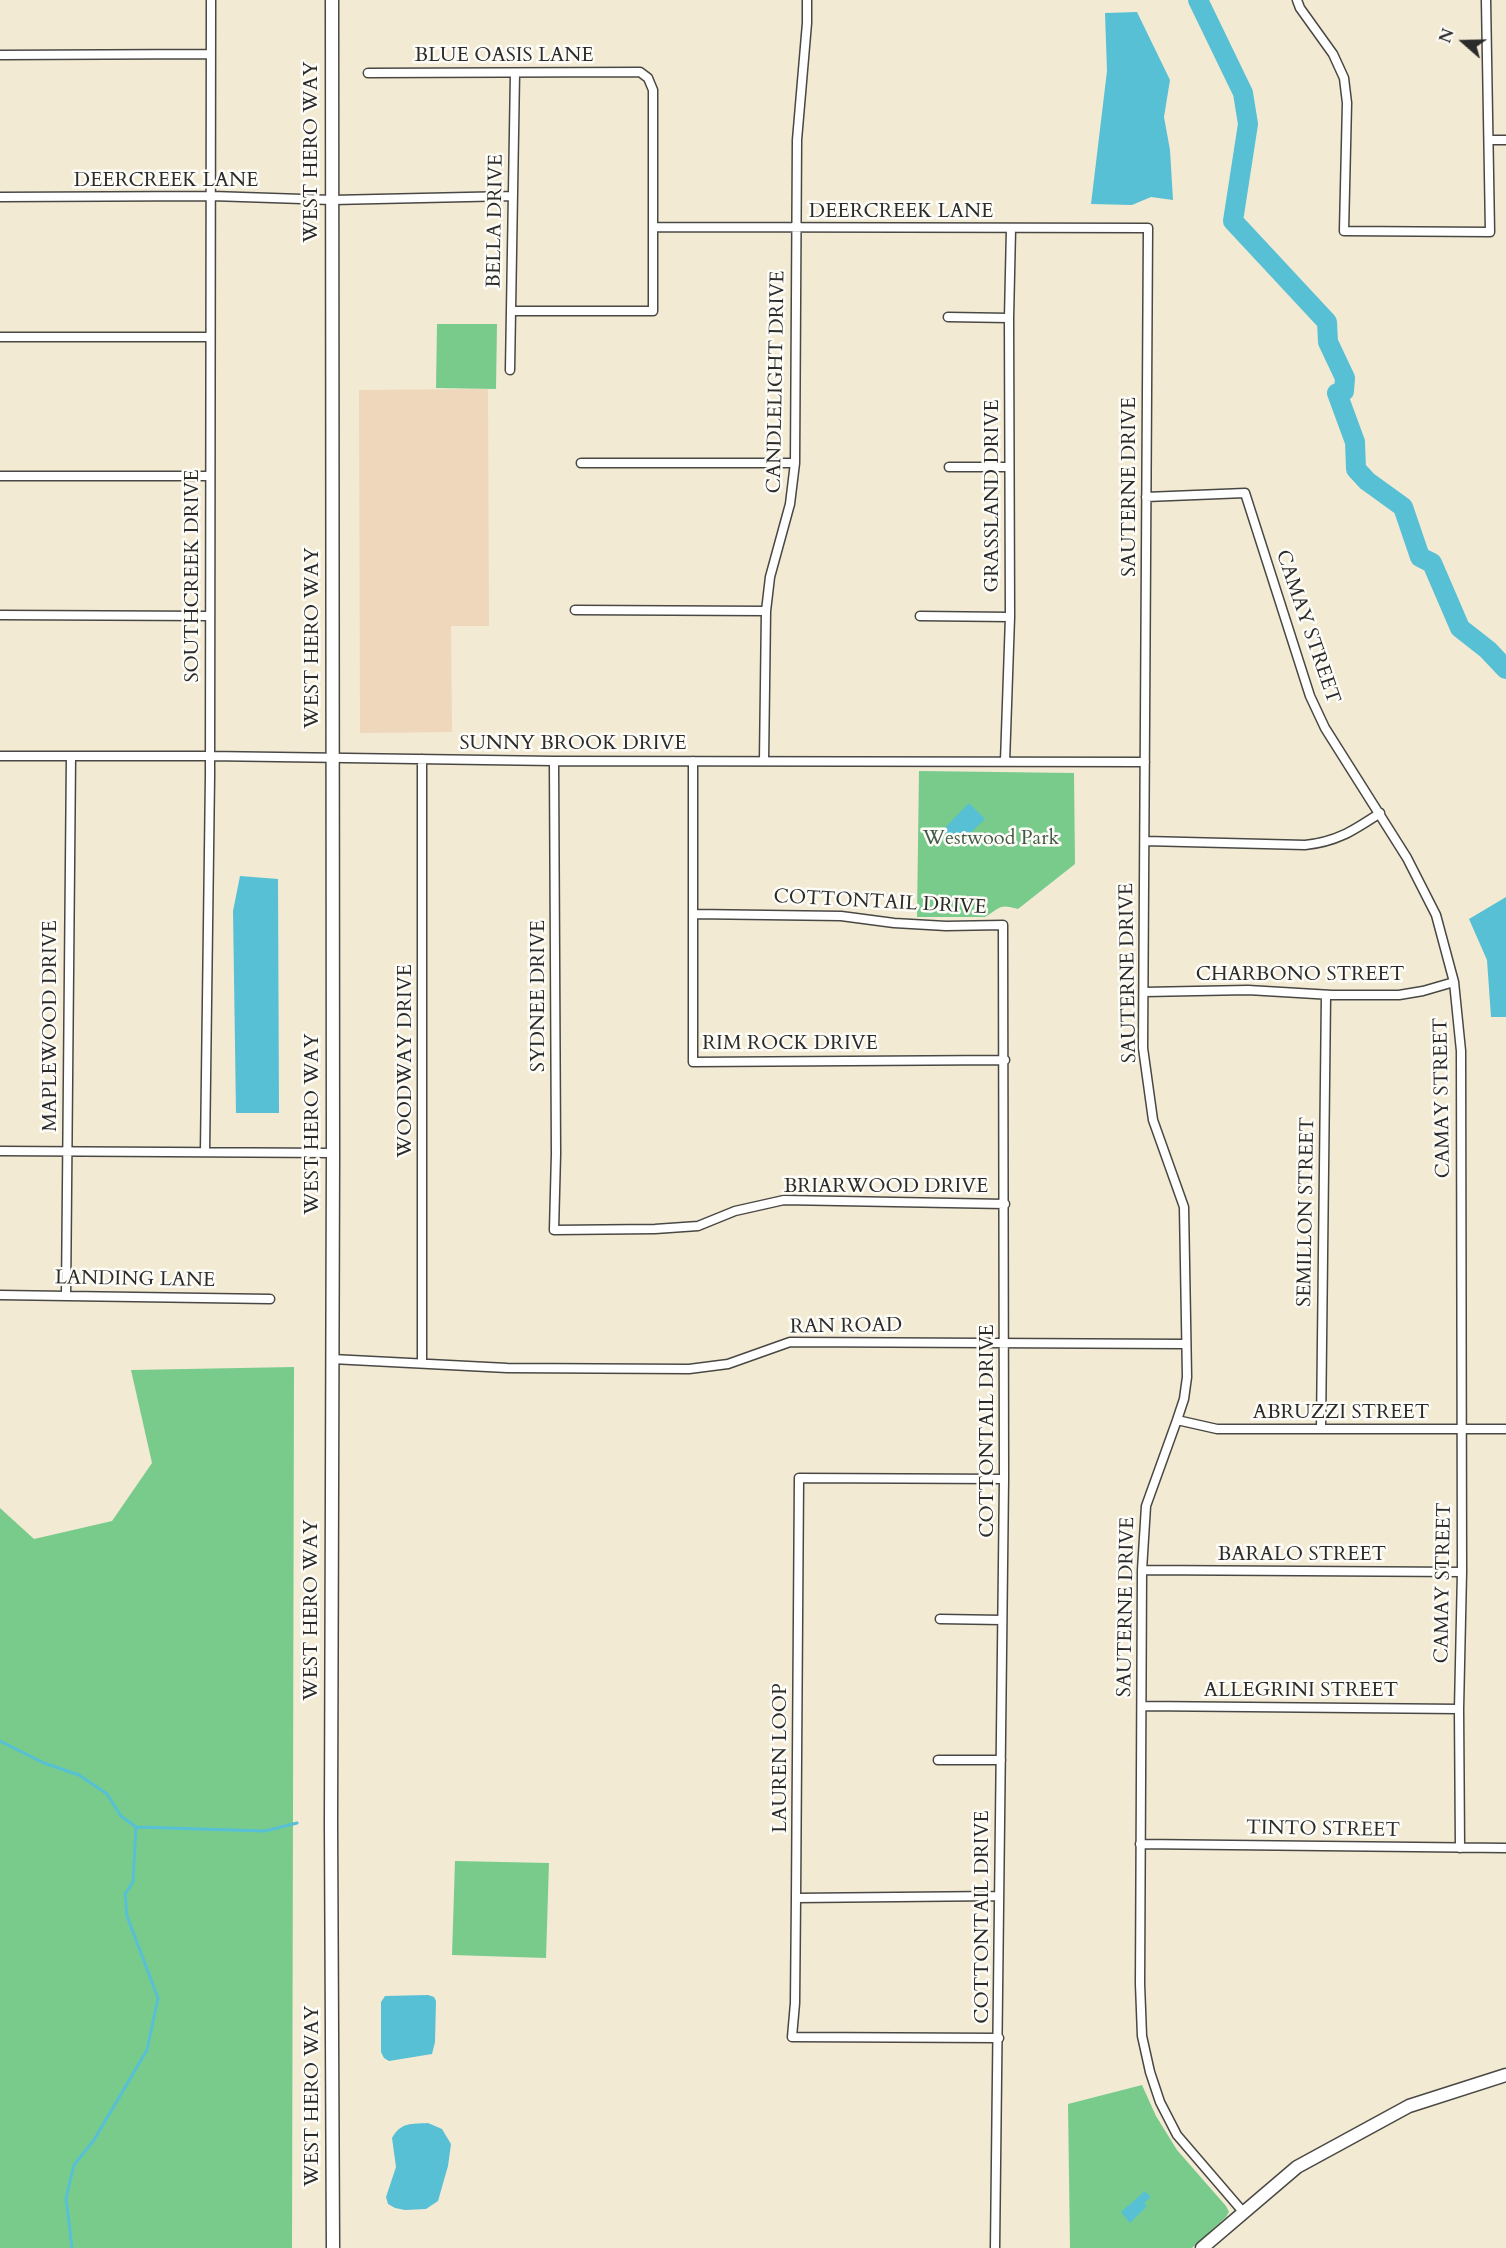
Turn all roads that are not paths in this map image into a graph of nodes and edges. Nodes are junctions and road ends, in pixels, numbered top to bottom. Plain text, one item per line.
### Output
1 (211, 0) edge
2 (332, 0) edge
3 (807, 0) edge
4 (1297, 0) edge
5 (1486, 0) edge
6 (211, 54) junction
7 (0, 55) edge
8 (368, 73) dead end
9 (515, 73) junction
10 (1490, 140) junction
11 (1506, 140) edge
12 (212, 196) junction
13 (512, 196) junction
14 (0, 197) edge
15 (332, 200) junction
16 (653, 227) junction
17 (796, 227) junction
18 (1149, 228) joint
19 (1011, 229) junction
20 (511, 311) junction
21 (948, 317) dead end
22 (1009, 318) junction
23 (0, 337) edge
24 (210, 337) junction
25 (510, 370) dead end
26 (795, 462) junction
27 (581, 463) dead end
28 (949, 467) dead end
29 (1009, 467) junction
30 (0, 476) edge
31 (210, 476) junction
32 (1146, 497) junction
33 (575, 610) dead end
34 (766, 611) junction
35 (0, 615) edge
36 (210, 615) junction
37 (920, 616) dead end
38 (1010, 617) junction
39 (0, 756) edge
40 (71, 756) junction
41 (209, 756) junction
42 (331, 758) junction
43 (422, 759) junction
44 (554, 761) junction
45 (693, 761) junction
46 (764, 761) junction
47 (1005, 762) junction
48 (1145, 762) junction
49 (1380, 813) junction
50 (1144, 841) junction
51 (693, 914) junction
52 (1454, 982) junction
53 (1144, 992) junction
54 (1326, 995) junction
55 (1005, 1060) junction
56 (0, 1151) edge
57 (67, 1152) junction
58 (205, 1152) junction
59 (333, 1153) junction
60 (1005, 1204) junction
61 (554, 1230) joint
62 (0, 1295) edge
63 (66, 1296) junction
64 (270, 1299) dead end
65 (1005, 1343) junction
66 (1185, 1344) junction
67 (332, 1359) junction
68 (423, 1363) junction
69 (1178, 1420) junction
70 (1462, 1429) junction
71 (1506, 1429) edge
72 (1321, 1430) junction
73 (1005, 1479) junction
74 (1142, 1570) junction
75 (1462, 1572) junction
76 (940, 1619) dead end
77 (1002, 1620) junction
78 (1142, 1706) junction
79 (1459, 1708) junction
80 (938, 1760) dead end
81 (1001, 1760) junction
82 (1140, 1844) junction
83 (1460, 1848) junction
84 (1506, 1848) edge
85 (998, 1896) junction
86 (796, 1898) junction
87 (999, 2038) junction
88 (1506, 2075) edge
89 (1244, 2213) junction
90 (333, 2248) edge
91 (995, 2248) edge
92 (1202, 2248) edge

1 - 6 street, SOUTHCREEK DRIVE
2 - 15 main road, WEST HERO WAY
3 - 17 street, CANDLELIGHT DRIVE
4 - 10 street
5 - 10 street
6 - 7 street
6 - 12 street, SOUTHCREEK DRIVE
8 - 9 street, BLUE OASIS LANE
9 - 13 street, BELLA DRIVE
9 - 16 street, BLUE OASIS LANE
10 - 11 street
12 - 14 street, DEERCREEK LANE
12 - 15 street, DEERCREEK LANE
12 - 24 street, SOUTHCREEK DRIVE
13 - 15 street, DEERCREEK LANE
13 - 20 street, BELLA DRIVE
15 - 42 main road, WEST HERO WAY
16 - 17 street, DEERCREEK LANE
16 - 20 street
17 - 19 street, DEERCREEK LANE
17 - 26 street, CANDLELIGHT DRIVE
18 - 19 street, DEERCREEK LANE
18 - 32 street, SAUTERNE DRIVE
19 - 22 street, GRASSLAND DRIVE
20 - 25 street, BELLA DRIVE
21 - 22 street
22 - 29 street, GRASSLAND DRIVE
23 - 24 street
24 - 31 street, SOUTHCREEK DRIVE
26 - 27 street
26 - 34 street, CANDLELIGHT DRIVE
28 - 29 street
29 - 38 street, GRASSLAND DRIVE
30 - 31 street
31 - 36 street, SOUTHCREEK DRIVE
32 - 48 street, SAUTERNE DRIVE
32 - 49 street, CAMAY STREET
33 - 34 street
34 - 46 street, CANDLELIGHT DRIVE
35 - 36 street
36 - 41 street, SOUTHCREEK DRIVE
37 - 38 street
38 - 47 street, GRASSLAND DRIVE
39 - 40 street, SUNNY BROOK DRIVE
40 - 41 street, SUNNY BROOK DRIVE
40 - 57 street, MAPLEWOOD DRIVE
41 - 42 street, SUNNY BROOK DRIVE
41 - 58 street, SOUTHCREEK DRIVE
42 - 43 street, SUNNY BROOK DRIVE
42 - 59 main road, WEST HERO WAY
43 - 44 street, SUNNY BROOK DRIVE
43 - 68 street, WOODWAY DRIVE
44 - 45 street, SUNNY BROOK DRIVE
44 - 61 street, SYDNEE DRIVE
45 - 46 street, SUNNY BROOK DRIVE
45 - 51 street, RIM ROCK DRIVE
46 - 47 street, SUNNY BROOK DRIVE
47 - 48 street, SUNNY BROOK DRIVE
48 - 50 street, SAUTERNE DRIVE
49 - 50 street
49 - 52 street, CAMAY STREET
50 - 53 street, SAUTERNE DRIVE
51 - 55 street, COTTONTAIL DRIVE
51 - 55 street, RIM ROCK DRIVE
52 - 54 street, CHARBONO STREET
52 - 70 street, CAMAY STREET
53 - 54 street, CHARBONO STREET
53 - 66 street, SAUTERNE DRIVE
54 - 72 street, SEMILLON STREET
55 - 60 street, COTTONTAIL DRIVE
56 - 57 street
57 - 58 street
57 - 63 street, MAPLEWOOD DRIVE
58 - 59 street
59 - 67 main road, WEST HERO WAY
60 - 61 street, BRIARWOOD DRIVE
60 - 65 street, COTTONTAIL DRIVE
62 - 63 street, LANDING LANE
63 - 64 street, LANDING LANE
65 - 66 street, RAN ROAD
65 - 68 street, RAN ROAD
65 - 73 street, COTTONTAIL DRIVE
66 - 69 street, SAUTERNE DRIVE
67 - 68 street, RAN ROAD
67 - 90 main road, WEST HERO WAY
69 - 72 street, ABRUZZI STREET
69 - 74 street, SAUTERNE DRIVE
70 - 71 street, ABRUZZI STREET
70 - 72 street, ABRUZZI STREET
70 - 75 street, CAMAY STREET
73 - 77 street, COTTONTAIL DRIVE
73 - 86 street, LAUREN LOOP
74 - 75 street, BARALO STREET
74 - 78 street, SAUTERNE DRIVE
75 - 79 street, CAMAY STREET
76 - 77 street
77 - 81 street, COTTONTAIL DRIVE
78 - 79 street, ALLEGRINI STREET
78 - 82 street, SAUTERNE DRIVE
79 - 83 street, CAMAY STREET
80 - 81 street
81 - 85 street, COTTONTAIL DRIVE
82 - 83 street, TINTO STREET
82 - 89 street, SAUTERNE DRIVE
83 - 84 street, TINTO STREET
85 - 86 street
85 - 87 street, COTTONTAIL DRIVE
86 - 87 street, LAUREN LOOP
87 - 91 street, COTTONTAIL DRIVE
88 - 89 main road
89 - 92 main road

